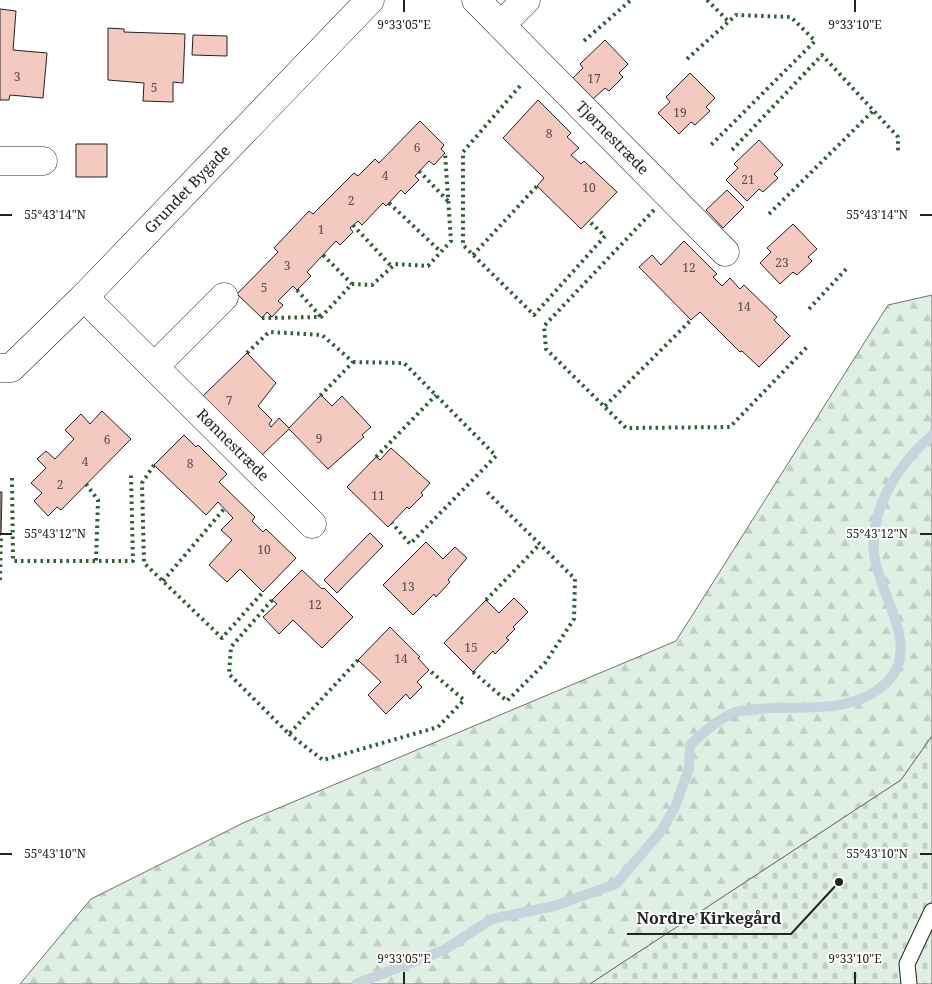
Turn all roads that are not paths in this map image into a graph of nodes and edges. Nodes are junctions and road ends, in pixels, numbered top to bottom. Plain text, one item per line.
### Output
1 (370, 0) edge
2 (476, 0) edge
3 (526, 0) edge
4 (501, 25) junction
5 (0, 161) edge
6 (43, 162) dead end
7 (725, 252) dead end
8 (84, 297) junction
9 (224, 297) dead end
10 (155, 366) junction
11 (0, 368) edge
12 (312, 524) dead end
13 (932, 911) edge
14 (909, 984) edge

1 - 8 street, Grundet Bygade
2 - 4 street, Tjørnestræde
3 - 4 street
4 - 7 street, Tjørnestræde
5 - 6 street
8 - 10 street, Rønnestræde
8 - 11 street, Grundet Bygade
9 - 10 street
10 - 12 street, Rønnestræde
13 - 14 lane

